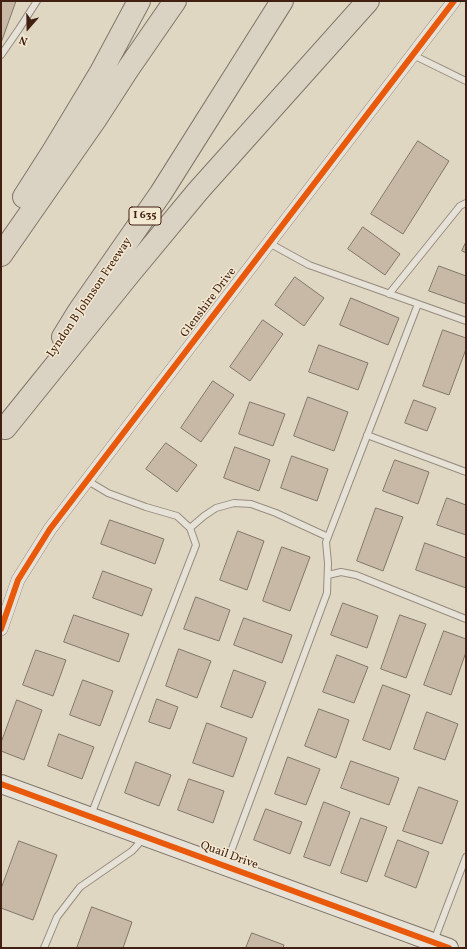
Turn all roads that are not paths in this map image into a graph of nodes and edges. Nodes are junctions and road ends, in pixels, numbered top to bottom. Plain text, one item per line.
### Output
1 (37, 1) edge
2 (139, 1) edge
3 (175, 1) edge
4 (282, 1) edge
5 (368, 1) edge
6 (454, 1) edge
7 (1, 55) edge
8 (413, 55) junction
9 (466, 81) edge
10 (466, 203) edge
11 (1, 234) edge
12 (269, 243) junction
13 (1, 255) edge
14 (389, 294) junction
15 (418, 304) junction
16 (466, 321) edge
17 (3, 431) edge
18 (368, 435) junction
19 (466, 472) edge
20 (88, 481) junction
21 (190, 528) junction
22 (328, 537) junction
23 (328, 575) junction
24 (466, 619) edge
25 (1, 629) edge
26 (1, 784) edge
27 (91, 817) junction
28 (145, 836) junction
29 (465, 861) edge
30 (226, 866) junction
31 (438, 946) edge
32 (44, 948) edge

1 - 7 lane
2 - 11 highway
3 - 13 highway
4 - 17 highway, Lyndon B Johnson Freeway / I 635
5 - 17 highway
6 - 8 street, Glenshire Drive
8 - 9 lane
8 - 12 street, Glenshire Drive
10 - 14 lane
12 - 14 lane
12 - 20 street, Glenshire Drive
14 - 15 lane
15 - 16 lane
15 - 18 lane
18 - 19 lane
18 - 22 lane
20 - 21 lane
20 - 25 street, Glenshire Drive
21 - 22 lane
21 - 27 lane
22 - 23 lane
23 - 24 lane
23 - 30 lane
26 - 27 street, Quail Drive
27 - 28 street, Quail Drive
28 - 30 street, Quail Drive
28 - 32 lane
29 - 31 lane
30 - 31 street, Quail Drive

